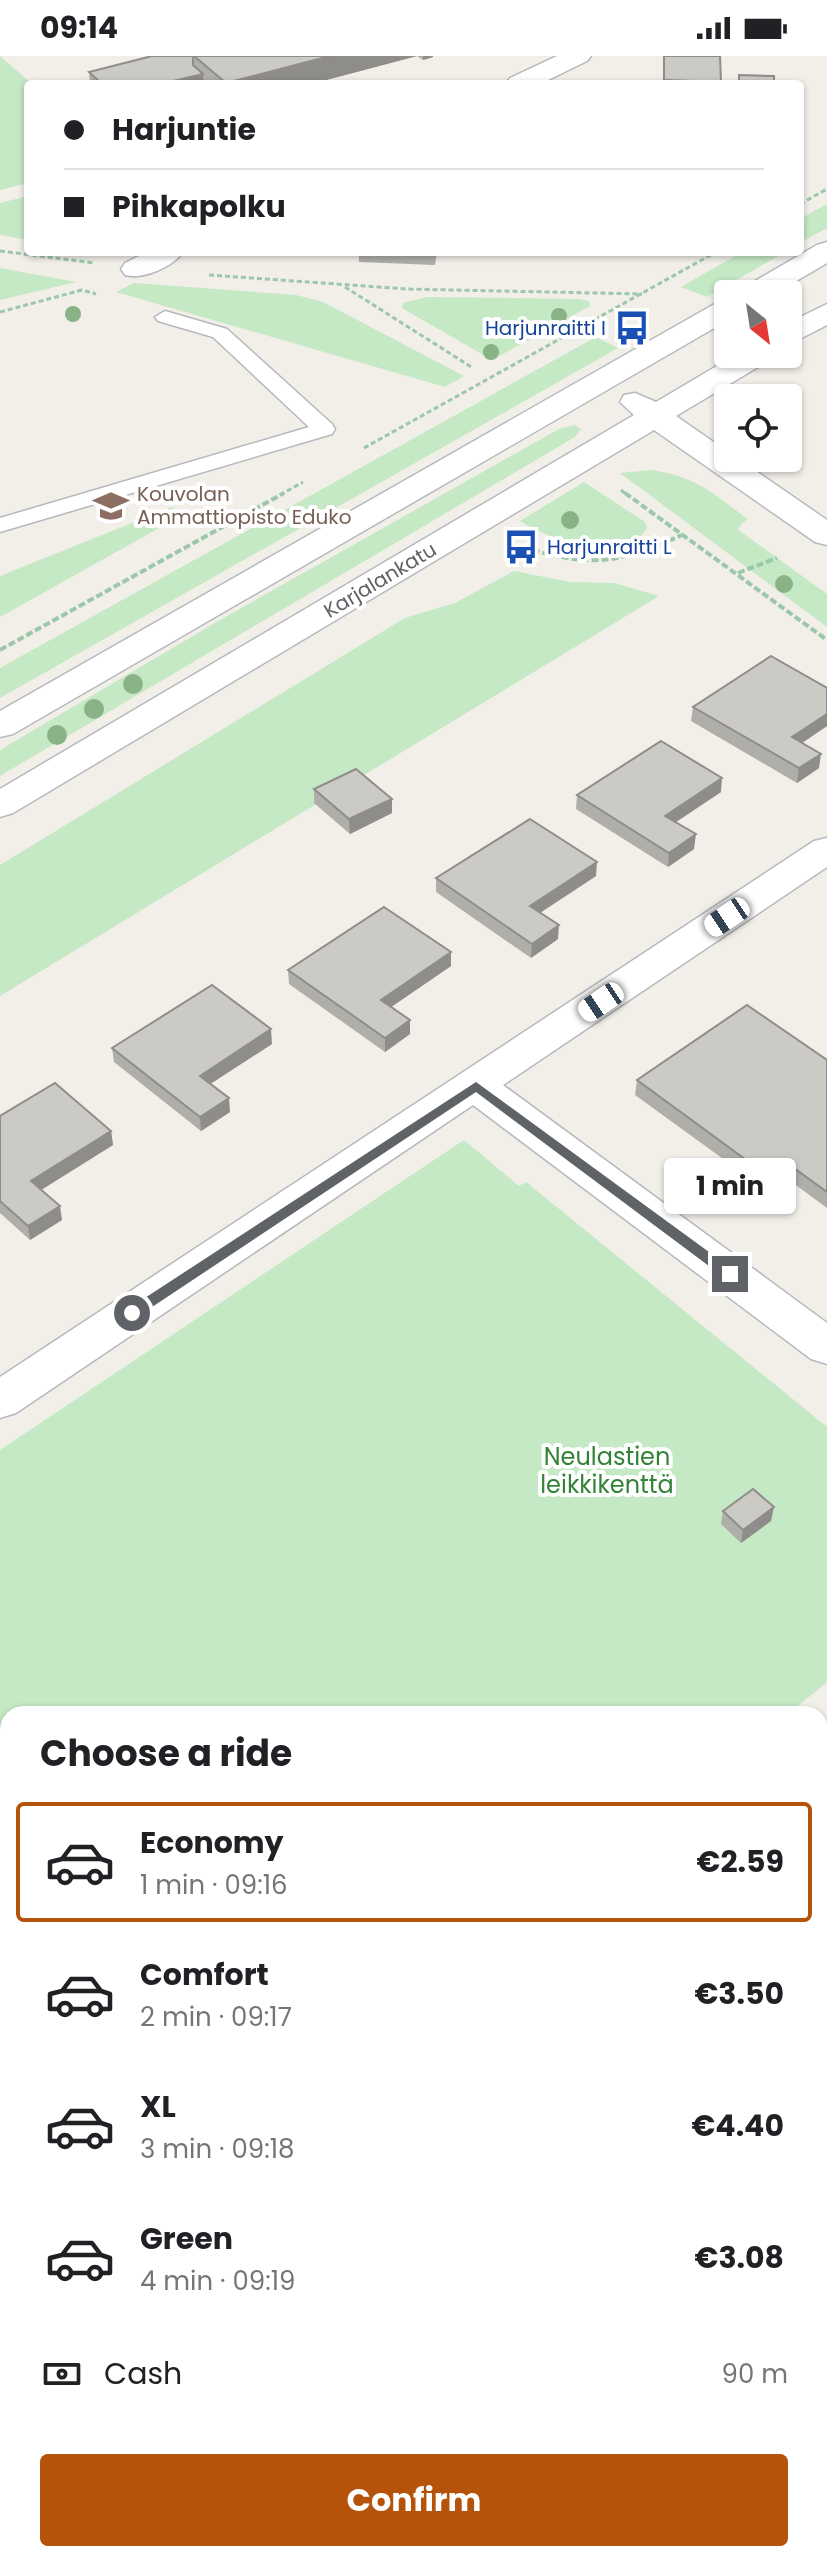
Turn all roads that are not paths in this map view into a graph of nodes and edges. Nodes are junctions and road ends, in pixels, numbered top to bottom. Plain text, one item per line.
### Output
1 (578, 56) edge
2 (527, 80) edge
3 (827, 251) edge
4 (161, 256) edge
5 (135, 269) road end
6 (777, 280) edge
7 (827, 313) edge
8 (714, 316) edge
9 (165, 317) road end
10 (802, 328) edge
11 (736, 368) edge
12 (603, 381) junction
13 (656, 417) junction
14 (0, 525) edge
15 (827, 535) edge
16 (0, 726) edge
17 (0, 805) edge
18 (827, 850) edge
19 (476, 1086) junction
20 (827, 1347) edge
21 (0, 1400) edge

1 - 2 main road
3 - 6 main road
4 - 5 main road
7 - 10 main road
8 - 12 main road
9 - 14 lane
11 - 13 main road, Karjalankatu
12 - 13 main road
12 - 16 main road
13 - 15 main road
13 - 17 main road, Karjalankatu
18 - 19 main road
19 - 20 main road
19 - 21 main road

